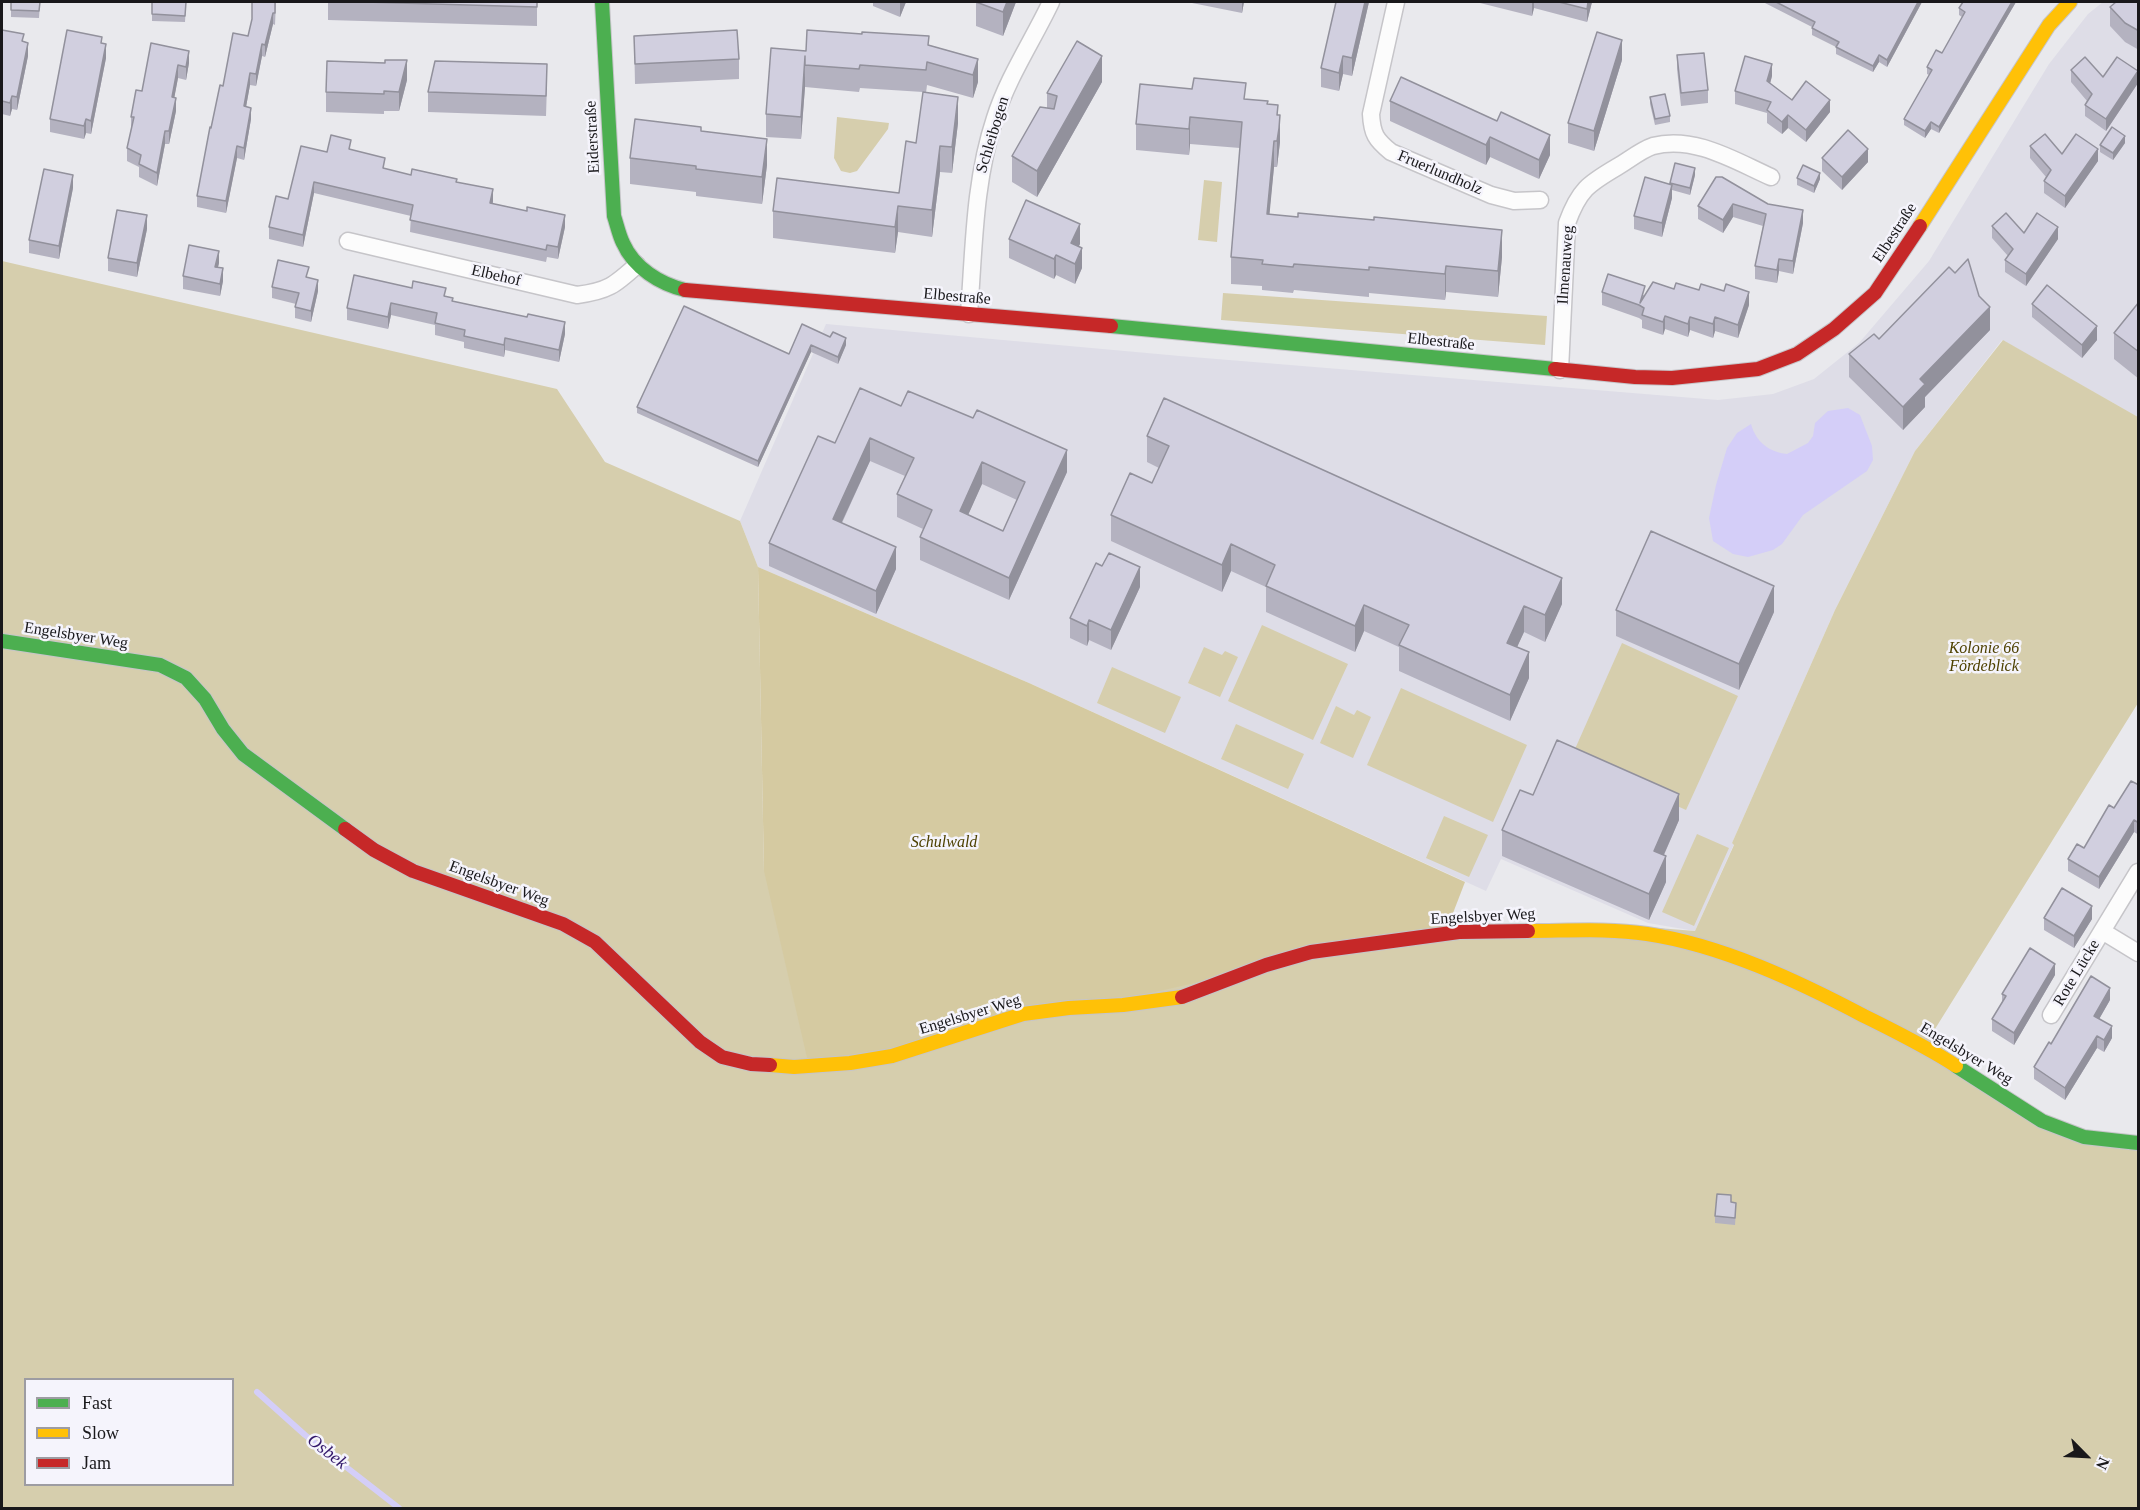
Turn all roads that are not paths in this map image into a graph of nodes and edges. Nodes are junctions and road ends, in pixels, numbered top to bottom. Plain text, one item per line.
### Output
1 (602, 2) edge
2 (1051, 2) edge
3 (1396, 2) edge
4 (2070, 2) edge
5 (1771, 177) dead end
6 (1540, 200) dead end
7 (348, 241) dead end
8 (637, 265) junction
9 (969, 314) junction
10 (1560, 370) junction
11 (2, 641) edge
12 (2139, 872) edge
13 (2103, 931) junction
14 (2139, 953) edge
15 (2051, 1015) dead end
16 (2139, 1143) edge

1 - 8 street, Eiderstraße
2 - 9 street, Schleibogen
3 - 6 street, Fruerlundholz
4 - 10 street, Elbestraße
5 - 10 street, Ilmenauweg
7 - 8 street, Elbehof
8 - 9 street, Elbestraße
9 - 10 street, Elbestraße
11 - 16 street, Engelsbyer Weg
12 - 13 street, Rote Lücke
13 - 14 street, Rote Lücke
13 - 15 street, Rote Lücke

